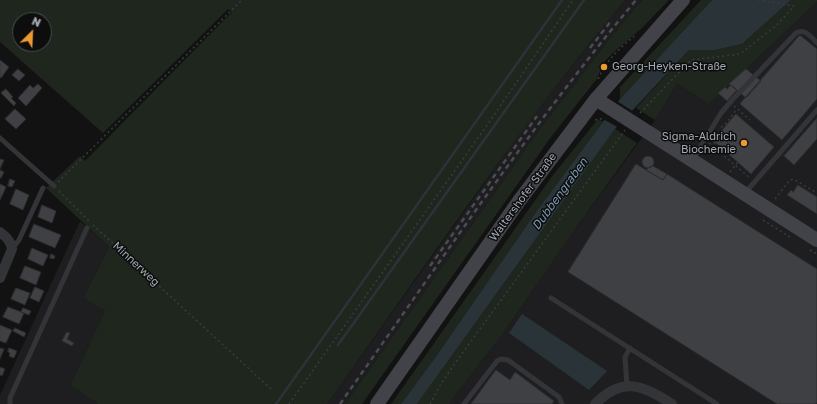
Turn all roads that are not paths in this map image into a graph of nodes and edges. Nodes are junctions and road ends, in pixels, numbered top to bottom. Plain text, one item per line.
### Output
1 (683, 0) edge
2 (817, 43) edge
3 (596, 99) junction
4 (817, 110) edge
5 (0, 138) edge
6 (692, 160) junction
7 (54, 186) road end
8 (43, 188) dead end
9 (745, 194) junction
10 (87, 228) dead end
11 (0, 232) edge
12 (817, 240) edge
13 (12, 249) junction
14 (0, 278) edge
15 (551, 298) dead end
16 (630, 348) junction
17 (627, 387) junction
18 (10, 404) edge
19 (377, 404) edge
20 (464, 404) edge
21 (562, 404) edge
22 (595, 404) edge
23 (672, 404) edge
24 (717, 404) edge

1 - 3 main road, Waltershofer Straße
2 - 6 lane
3 - 6 main road
3 - 19 main road, Waltershofer Straße
4 - 9 lane
5 - 7 lane
6 - 9 main road
8 - 13 lane
9 - 12 main road
10 - 18 lane
11 - 13 street
13 - 14 street
15 - 16 lane
16 - 17 lane
16 - 24 lane
17 - 22 street
17 - 23 street
20 - 21 lane

